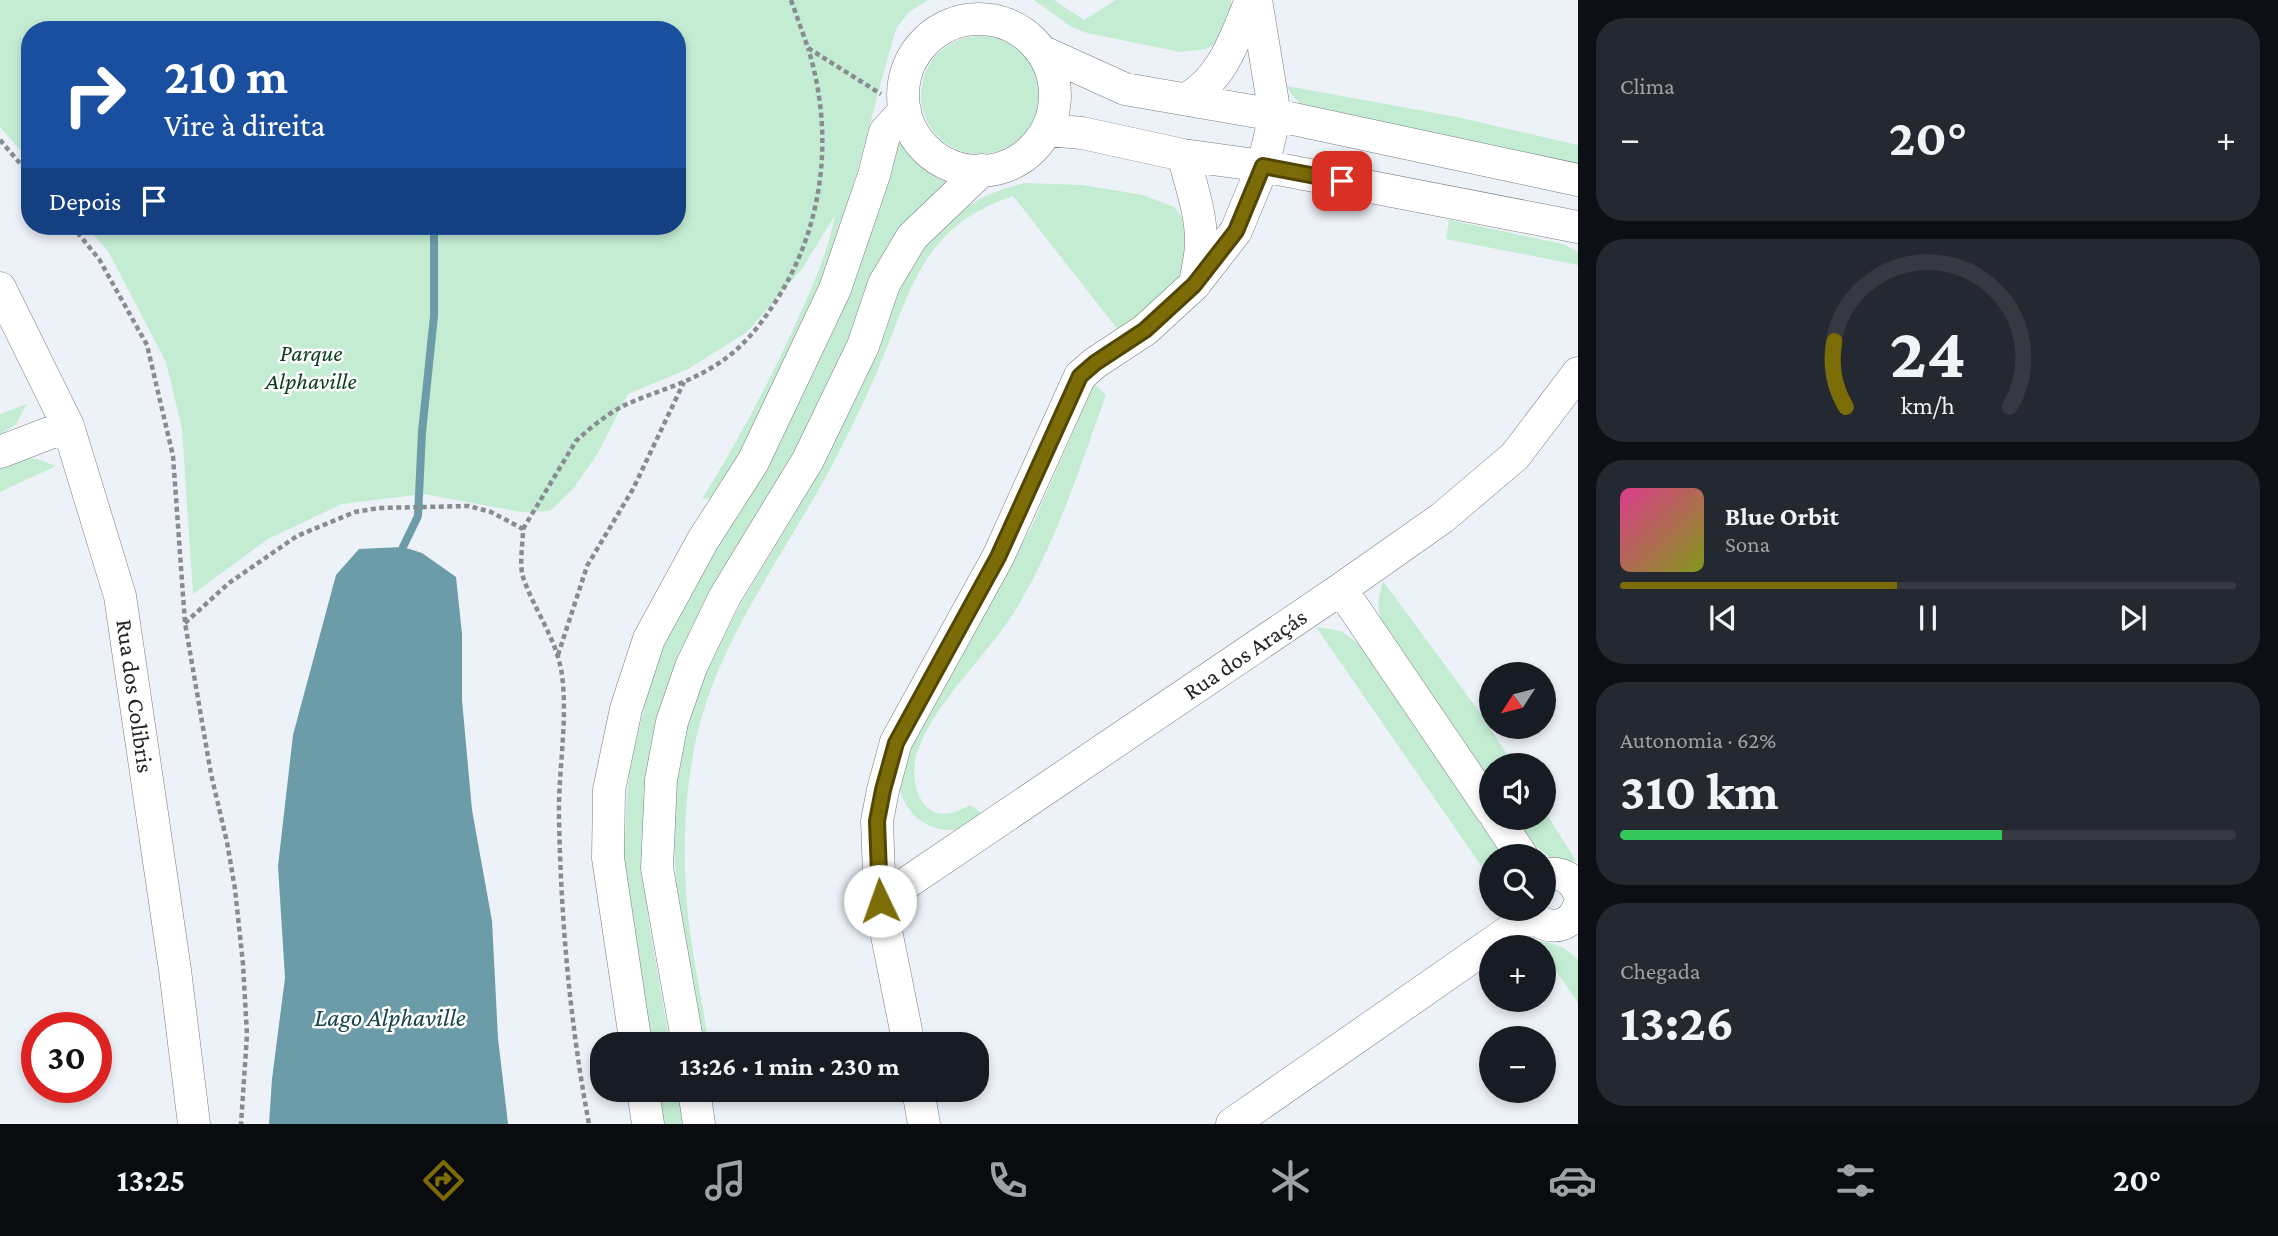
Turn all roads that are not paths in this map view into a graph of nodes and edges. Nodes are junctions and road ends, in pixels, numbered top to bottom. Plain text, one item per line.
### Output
1 (1253, 0) edge
2 (1041, 51) junction
3 (1187, 99) junction
4 (905, 110) junction
5 (1275, 115) junction
6 (1047, 130) junction
7 (1183, 155) junction
8 (1263, 166) junction
9 (982, 170) junction
10 (1578, 180) edge
11 (1578, 227) edge
12 (1194, 285) junction
13 (0, 288) edge
14 (1578, 373) edge
15 (68, 426) junction
16 (0, 452) edge
17 (1341, 589) junction
18 (1479, 792) edge
19 (1556, 874) edge
20 (880, 901) junction
21 (1576, 904) edge
22 (1517, 921) edge
23 (1538, 921) edge
24 (634, 1032) edge
25 (686, 1032) edge
26 (906, 1032) edge
27 (645, 1102) edge
28 (696, 1102) edge
29 (920, 1102) edge
30 (194, 1124) edge
31 (648, 1124) edge
32 (699, 1124) edge
33 (924, 1124) edge
34 (1232, 1124) edge

1 - 3 street
1 - 5 street
2 - 3 street
2 - 4 street
2 - 6 street
3 - 5 street
4 - 9 street
4 - 24 street
5 - 8 street
5 - 10 street
6 - 7 street
6 - 9 street
7 - 8 street
7 - 12 street
8 - 11 street
8 - 12 street
9 - 25 street
12 - 20 street
13 - 15 street, Rua dos Colibris
14 - 17 street, Rua dos Araçás
15 - 16 street
15 - 30 street, Rua dos Colibris
17 - 18 street
17 - 20 street, Rua dos Araçás
19 - 21 street
20 - 26 street
21 - 23 street
22 - 34 street
27 - 31 street
28 - 32 street
29 - 33 street

